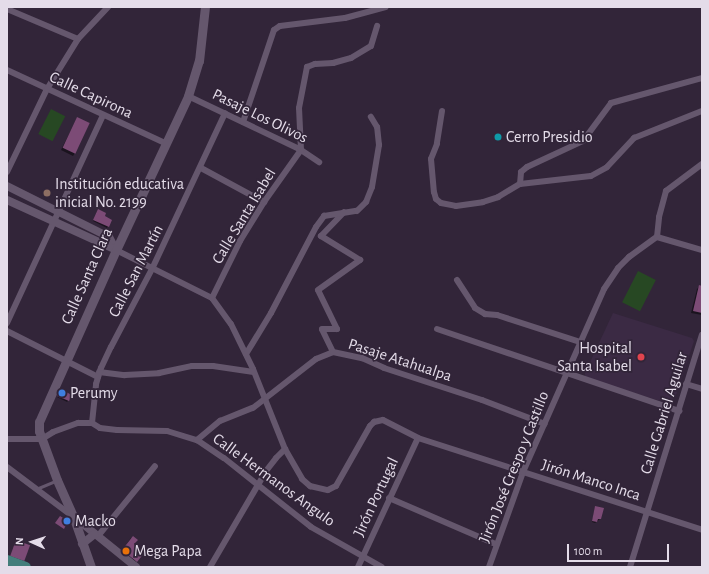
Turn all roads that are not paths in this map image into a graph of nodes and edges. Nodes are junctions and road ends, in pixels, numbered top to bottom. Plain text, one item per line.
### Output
1 (108, 7) edge
2 (205, 7) edge
3 (386, 7) edge
4 (8, 9) edge
5 (377, 26) dead end
6 (78, 39) junction
7 (7, 70) edge
8 (702, 78) edge
9 (47, 89) junction
10 (188, 96) junction
11 (702, 110) edge
12 (442, 111) dead end
13 (225, 113) junction
14 (104, 115) junction
15 (371, 117) dead end
16 (243, 122) junction
17 (165, 143) junction
18 (301, 150) junction
19 (319, 162) dead end
20 (702, 164) edge
21 (201, 168) junction
22 (7, 172) edge
23 (520, 184) junction
24 (7, 186) edge
25 (7, 200) edge
26 (264, 202) junction
27 (59, 211) junction
28 (344, 212) junction
29 (54, 222) junction
30 (657, 237) junction
31 (116, 250) junction
32 (702, 250) edge
33 (152, 269) junction
34 (457, 280) dead end
35 (212, 298) junction
36 (7, 323) edge
37 (437, 329) dead end
38 (7, 331) edge
39 (702, 335) edge
40 (580, 342) junction
41 (333, 352) junction
42 (246, 354) junction
43 (65, 361) junction
44 (254, 372) junction
45 (99, 374) junction
46 (567, 374) junction
47 (686, 384) junction
48 (702, 389) edge
49 (264, 400) junction
50 (679, 411) junction
51 (92, 423) junction
52 (545, 424) junction
53 (418, 438) junction
54 (7, 439) edge
55 (42, 439) junction
56 (197, 440) junction
57 (285, 449) junction
58 (155, 466) dead end
59 (7, 467) edge
60 (523, 472) junction
61 (57, 480) junction
62 (257, 485) junction
63 (36, 489) junction
64 (389, 498) junction
65 (648, 511) junction
66 (73, 516) junction
67 (702, 530) edge
68 (97, 535) junction
69 (82, 544) junction
70 (496, 544) junction
71 (362, 557) junction
72 (7, 560) edge
73 (26, 567) edge
74 (91, 567) edge
75 (136, 567) edge
76 (210, 567) edge
77 (358, 567) edge
78 (382, 567) edge
79 (489, 567) edge
80 (630, 567) edge

1 - 6 street
2 - 10 main road, Calle Santa Clara
3 - 16 street
4 - 6 street
5 - 18 street
6 - 9 street
7 - 9 street, Calle Capirona
8 - 23 street
9 - 14 street, Calle Capirona
9 - 22 street
10 - 13 street, Pasaje Los Olivos
10 - 17 main road, Calle Santa Clara
11 - 23 street
12 - 23 street
13 - 16 street, Pasaje Los Olivos
13 - 21 street, Calle San Martín
14 - 17 street, Calle Capirona
14 - 27 street
15 - 28 street
16 - 18 street, Pasaje Los Olivos
17 - 31 main road, Calle Santa Clara
18 - 19 street, Pasaje Los Olivos
18 - 26 street, Calle Santa Isabel
20 - 30 street
21 - 26 street
21 - 33 street, Calle San Martín
24 - 27 street
25 - 29 street
26 - 35 street, Calle Santa Isabel
27 - 29 street
27 - 31 street
28 - 41 street
28 - 42 street
29 - 31 street
29 - 36 street
30 - 32 street
30 - 40 street, Jirón José Crespo y Castillo
31 - 33 street
31 - 43 main road, Calle Santa Clara
33 - 35 street
33 - 45 street, Calle San Martín
34 - 40 street
35 - 42 street
37 - 46 street
38 - 43 street
39 - 47 street, Calle Gabriel Aguilar
40 - 46 street, Jirón José Crespo y Castillo
41 - 49 street, Pasaje Atahualpa
41 - 52 street, Pasaje Atahualpa
42 - 44 street
43 - 45 street
43 - 55 main road, Calle Santa Clara
44 - 45 street
44 - 49 street
45 - 51 street, Calle San Martín
46 - 50 street
46 - 52 street, Jirón José Crespo y Castillo
47 - 48 street
47 - 50 street, Calle Gabriel Aguilar
49 - 56 street, Pasaje Atahualpa
49 - 57 street
50 - 65 street, Calle Gabriel Aguilar
51 - 55 street, Calle Hermanos Angulo
51 - 56 street, Calle Hermanos Angulo
52 - 60 street, Jirón José Crespo y Castillo
53 - 57 street, Jirón Manco Inca
53 - 60 street, Jirón Manco Inca
53 - 64 street, Jirón Portugal
54 - 55 street, Calle Hermanos Angulo
55 - 61 main road
56 - 62 street, Calle Hermanos Angulo
57 - 62 street
58 - 68 street
59 - 63 street
60 - 65 street, Jirón Manco Inca
60 - 70 street, Jirón José Crespo y Castillo
61 - 63 lane
61 - 66 main road
62 - 71 street, Calle Hermanos Angulo
62 - 76 street
63 - 66 street
64 - 70 street
64 - 71 street, Jirón Portugal
65 - 67 street, Jirón Manco Inca
65 - 80 street, Calle Gabriel Aguilar
66 - 68 street
66 - 69 main road
68 - 69 street
68 - 75 street
69 - 74 main road
70 - 79 street, Jirón José Crespo y Castillo
71 - 77 street, Jirón Portugal
71 - 78 street, Calle Hermanos Angulo
72 - 73 main road

